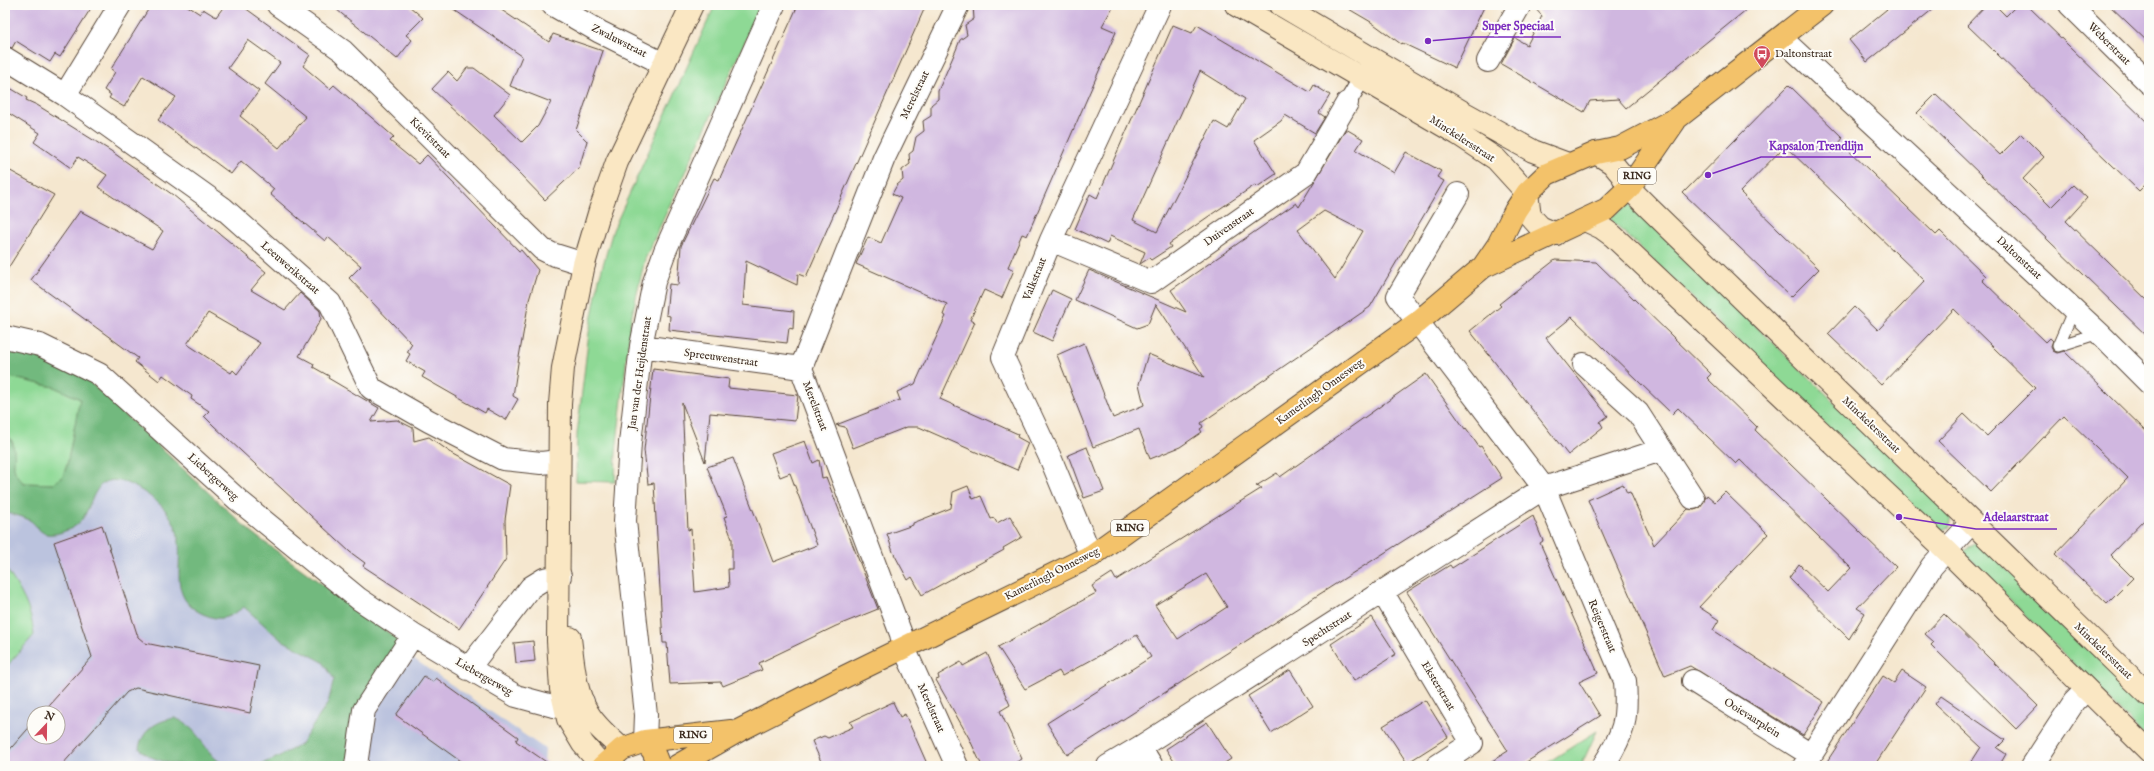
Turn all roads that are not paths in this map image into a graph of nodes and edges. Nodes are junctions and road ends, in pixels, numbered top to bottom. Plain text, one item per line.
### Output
1 (120, 5) edge
2 (278, 5) edge
3 (553, 5) edge
4 (692, 5) edge
5 (774, 5) edge
6 (958, 5) edge
7 (1160, 5) edge
8 (1236, 5) edge
9 (1281, 5) edge
10 (1520, 5) edge
11 (1822, 5) edge
12 (2070, 5) edge
13 (1781, 38) junction
14 (1376, 54) junction
15 (5, 58) edge
16 (1488, 61) dead end
17 (664, 64) junction
18 (1363, 78) junction
19 (2149, 83) edge
20 (65, 95) junction
21 (1347, 104) joint
22 (1677, 118) junction
23 (1596, 153) junction
24 (1568, 164) junction
25 (1629, 188) junction
26 (1458, 194) dead end
27 (1527, 194) junction
28 (1585, 220) junction
29 (1556, 234) junction
30 (1051, 240) junction
31 (584, 264) junction
32 (1483, 267) junction
33 (2074, 309) junction
34 (1418, 322) junction
35 (2099, 333) junction
36 (5, 337) edge
37 (641, 346) junction
38 (1584, 364) dead end
39 (801, 368) junction
40 (2149, 383) edge
41 (1661, 450) junction
42 (559, 461) junction
43 (1544, 488) junction
44 (1693, 498) dead end
45 (1971, 523) junction
46 (1946, 550) junction
47 (1091, 556) junction
48 (560, 576) junction
49 (1382, 593) junction
50 (414, 635) junction
51 (904, 648) junction
52 (468, 669) junction
53 (1693, 681) dead end
54 (2086, 690) junction
55 (2149, 696) edge
56 (574, 704) junction
57 (740, 730) junction
58 (645, 741) junction
59 (1140, 747) junction
60 (622, 749) junction
61 (2149, 752) edge
62 (1808, 760) edge
63 (357, 766) edge
64 (602, 766) edge
65 (659, 766) edge
66 (677, 766) edge
67 (957, 766) edge
68 (1108, 766) edge
69 (1152, 766) edge
70 (1437, 766) edge
71 (1603, 766) edge
72 (2032, 766) edge

1 - 20 street
2 - 31 street, Kievitstraat
3 - 17 street, Zwaluwstraat
4 - 17 main road
5 - 37 street, Jan van der Heijdenstraat
6 - 39 street, Merelstraat
7 - 30 street, Valkstraat
8 - 18 main road, Minckelersstraat
9 - 14 main road, Minckelersstraat
10 - 16 street
11 - 13 main road, Kamerlingh Onnesweg / RING
12 - 19 street, Weberstraat
13 - 22 main road, Kamerlingh Onnesweg / RING
13 - 33 street, Daltonstraat
14 - 18 street
14 - 24 main road, Minckelersstraat
15 - 20 street, Leeuwerikstraat
17 - 31 main road
18 - 21 street, Duivenstraat
18 - 27 main road, Minckelersstraat
20 - 42 street, Leeuwerikstraat
21 - 30 street, Duivenstraat
22 - 23 main road, Kamerlingh Onnesweg / RING
22 - 25 main road, Kamerlingh Onnesweg / RING
23 - 24 main road, Kamerlingh Onnesweg / RING
23 - 25 main road, Minckelersstraat
24 - 27 main road, Kamerlingh Onnesweg / RING
25 - 28 main road, Kamerlingh Onnesweg / RING
25 - 45 main road, Minckelersstraat
26 - 34 street
27 - 29 main road
27 - 32 main road, Kamerlingh Onnesweg / RING
28 - 29 main road, Kamerlingh Onnesweg / RING
28 - 46 main road
29 - 32 main road, Kamerlingh Onnesweg / RING
30 - 47 street, Valkstraat
31 - 42 main road
32 - 34 main road, Kamerlingh Onnesweg / RING
33 - 35 street, Daltonstraat
33 - 35 lane
34 - 43 street, Reigerstraat
34 - 47 main road, Kamerlingh Onnesweg / RING
35 - 40 street, Daltonstraat
36 - 50 street, Liebergerweg
37 - 39 street, Spreeuwenstraat
37 - 58 street, Jan van der Heijdenstraat
38 - 41 street
39 - 51 street, Merelstraat
41 - 43 street
41 - 44 street
42 - 48 main road
43 - 49 street, Spechtstraat
43 - 71 street, Reigerstraat
45 - 46 street
45 - 55 main road, Minckelersstraat
46 - 54 main road
46 - 62 street
47 - 51 main road, Kamerlingh Onnesweg / RING
48 - 52 street
48 - 56 main road
49 - 59 street, Spechtstraat
49 - 70 street, Eksterstraat
50 - 52 street, Liebergerweg
50 - 63 street
51 - 57 main road, Kamerlingh Onnesweg / RING
51 - 67 street, Merelstraat
52 - 56 street, Liebergerweg
53 - 62 street, Ooievaarplein
54 - 61 main road
54 - 72 street
56 - 60 main road
56 - 64 main road
57 - 58 main road, Kamerlingh Onnesweg / RING
57 - 66 main road, Kamerlingh Onnesweg / RING
58 - 60 main road, Kamerlingh Onnesweg / RING
58 - 65 main road
59 - 68 street, Spechtstraat
59 - 69 street
60 - 64 main road, RING

